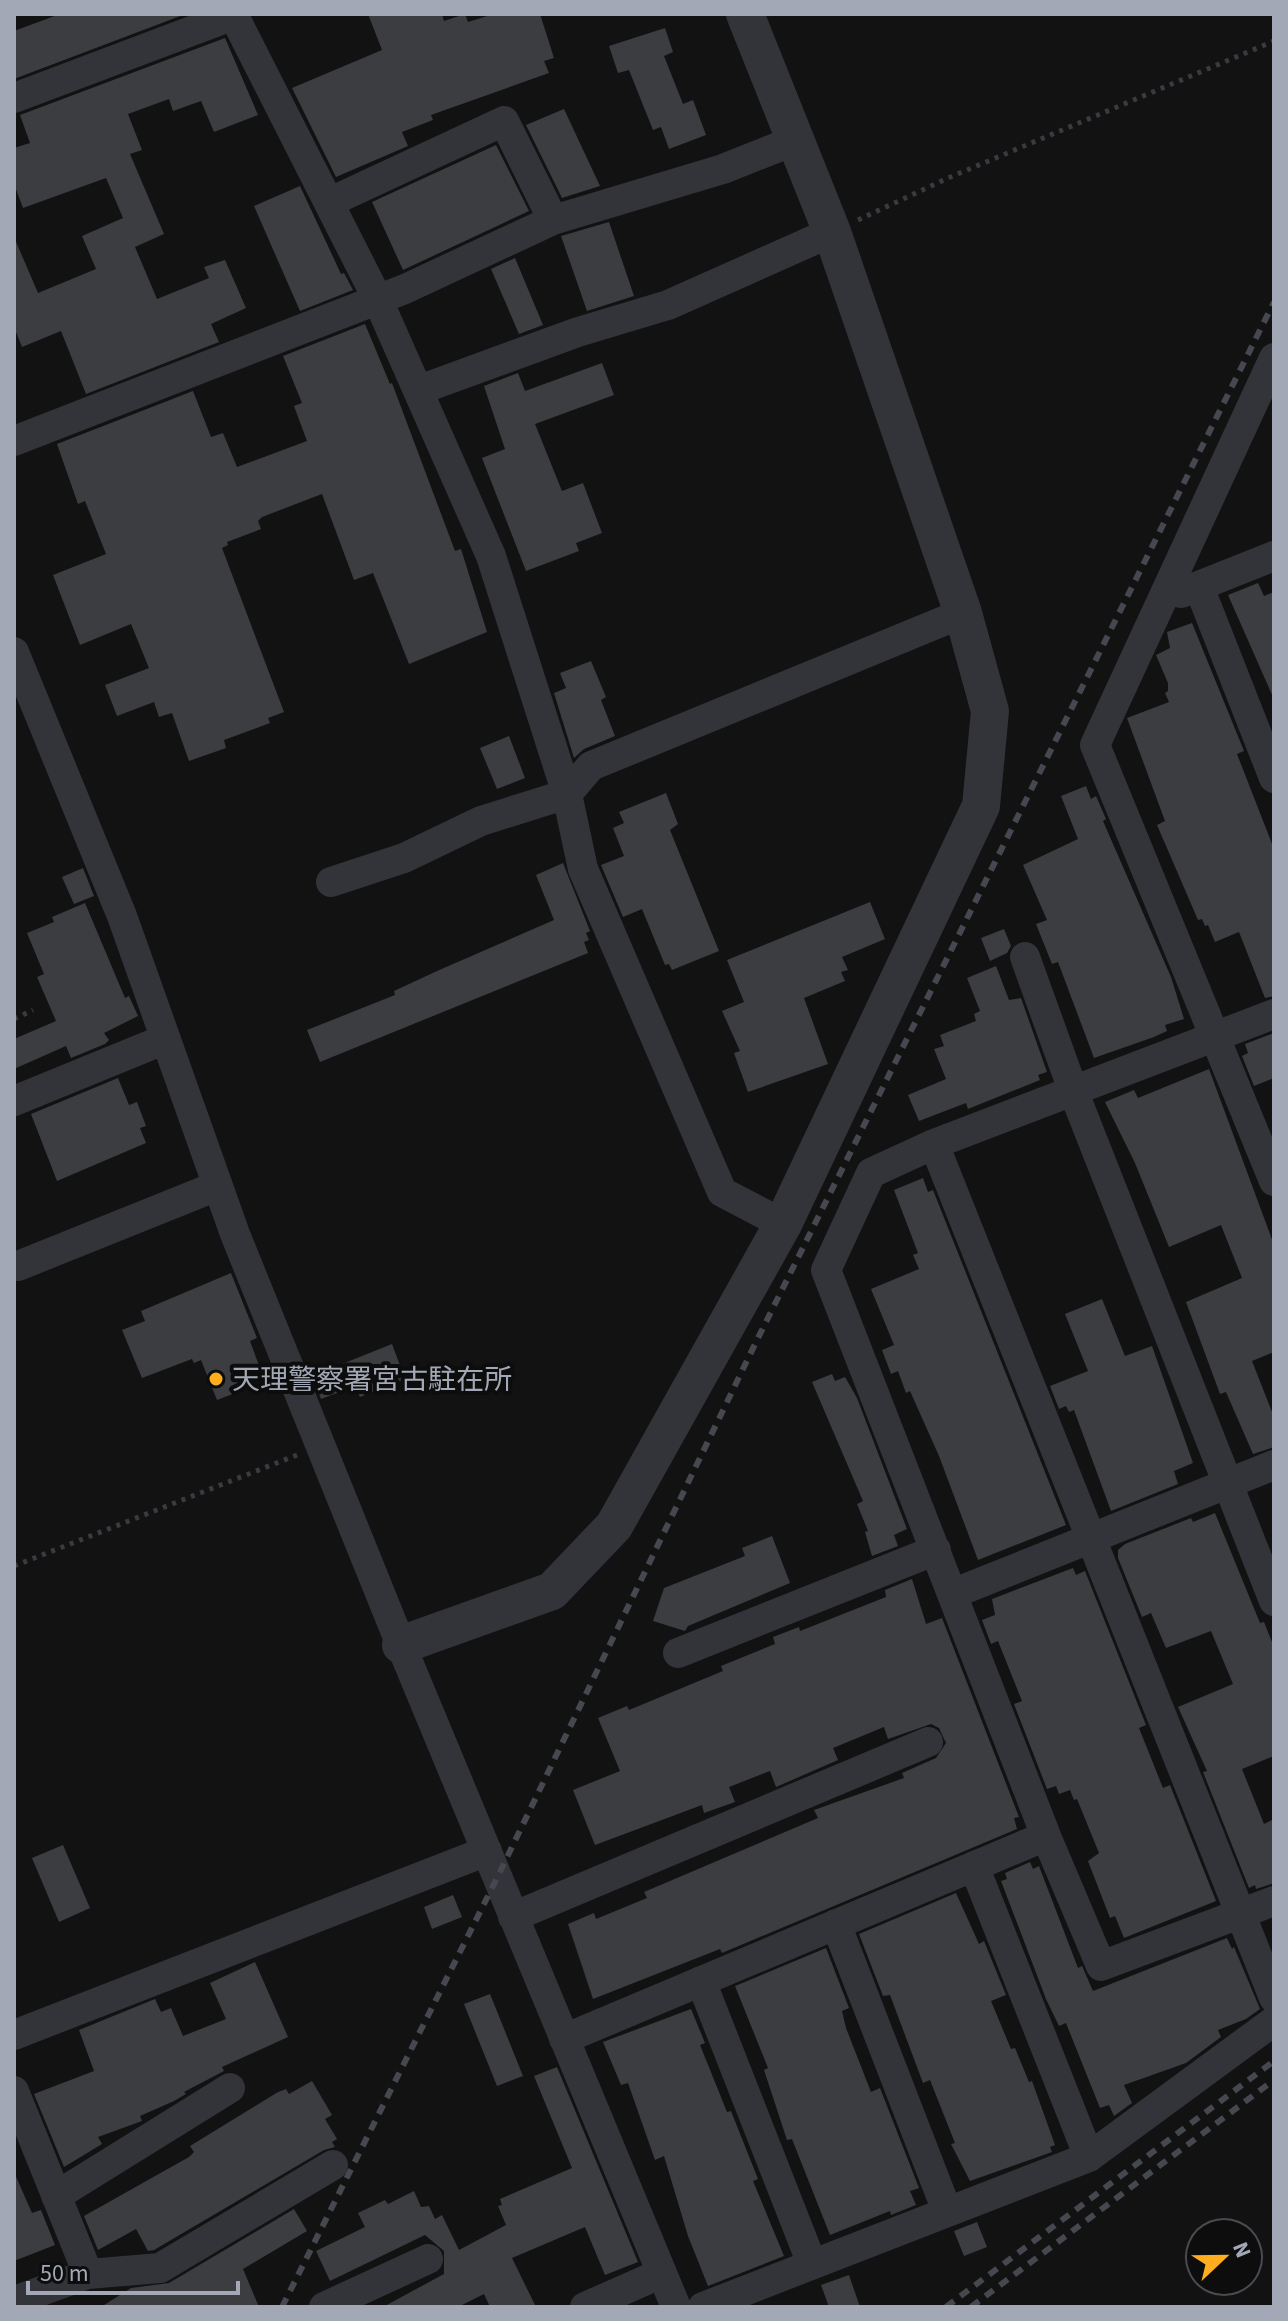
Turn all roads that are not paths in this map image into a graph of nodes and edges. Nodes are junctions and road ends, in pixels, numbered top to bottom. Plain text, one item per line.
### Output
1 (234, 14) edge
2 (745, 14) edge
3 (14, 98) edge
4 (796, 140) junction
5 (330, 202) junction
6 (553, 220) junction
7 (832, 232) junction
8 (377, 298) junction
9 (1274, 358) edge
10 (419, 390) junction
11 (1267, 392) edge
12 (14, 441) edge
13 (1274, 556) edge
14 (1199, 587) junction
15 (1164, 599) junction
16 (963, 613) junction
17 (14, 652) edge
18 (1274, 778) edge
19 (567, 794) junction
20 (331, 882) dead end
21 (1025, 957) dead end
22 (1274, 1014) edge
23 (1216, 1037) junction
24 (163, 1040) junction
25 (1074, 1093) junction
26 (14, 1101) edge
27 (934, 1144) junction
28 (1274, 1181) edge
29 (217, 1186) junction
30 (783, 1224) junction
31 (18, 1266) dead end
32 (1274, 1465) edge
33 (1228, 1482) junction
34 (1090, 1538) junction
35 (936, 1550) junction
36 (952, 1594) junction
37 (1274, 1601) edge
38 (401, 1645) junction
39 (678, 1653) dead end
40 (928, 1742) dead end
41 (1046, 1836) junction
42 (487, 1851) junction
43 (974, 1866) junction
44 (1274, 1901) edge
45 (1241, 1914) junction
46 (513, 1917) junction
47 (836, 1924) junction
48 (701, 1981) junction
49 (1274, 1998) edge
50 (1274, 2021) edge
51 (14, 2035) edge
52 (564, 2039) junction
53 (230, 2088) dead end
54 (14, 2091) edge
55 (1089, 2157) junction
56 (333, 2165) dead end
57 (56, 2196) junction
58 (947, 2211) junction
59 (428, 2259) dead end
60 (812, 2264) junction
61 (662, 2273) junction
62 (88, 2274) junction
63 (15, 2303) edge
64 (324, 2307) edge
65 (585, 2307) edge
66 (676, 2307) edge
67 (703, 2307) edge

1 - 3 street
1 - 5 street
2 - 4 street
4 - 6 street
4 - 7 street
5 - 6 street
5 - 8 street
6 - 8 street
7 - 10 street
7 - 16 street
8 - 10 street
8 - 12 street
9 - 11 street
10 - 19 street
11 - 15 street
13 - 14 street
14 - 15 street
14 - 18 street
15 - 23 street
16 - 19 street
16 - 30 street
17 - 24 street
19 - 20 street
19 - 30 street
21 - 25 street
22 - 23 street
23 - 25 street
23 - 28 street
24 - 26 street
24 - 29 street
25 - 27 street
25 - 33 street
27 - 34 street
27 - 35 street
29 - 31 street
29 - 38 street
30 - 38 street
32 - 33 street
33 - 34 street
33 - 37 street
34 - 36 street
34 - 45 street
35 - 36 street
35 - 39 street
36 - 41 street
38 - 42 street
40 - 46 street
41 - 43 street
41 - 45 street
42 - 46 street
42 - 51 street
43 - 47 street
43 - 55 street
44 - 45 street
45 - 49 street
46 - 52 street
47 - 48 street
47 - 58 street
48 - 52 street
48 - 60 street
50 - 55 street
52 - 61 street
53 - 57 street
54 - 57 street
55 - 58 street
56 - 62 street
57 - 62 street
58 - 60 street
59 - 64 street
60 - 67 street
61 - 65 street
61 - 66 street
62 - 63 street

